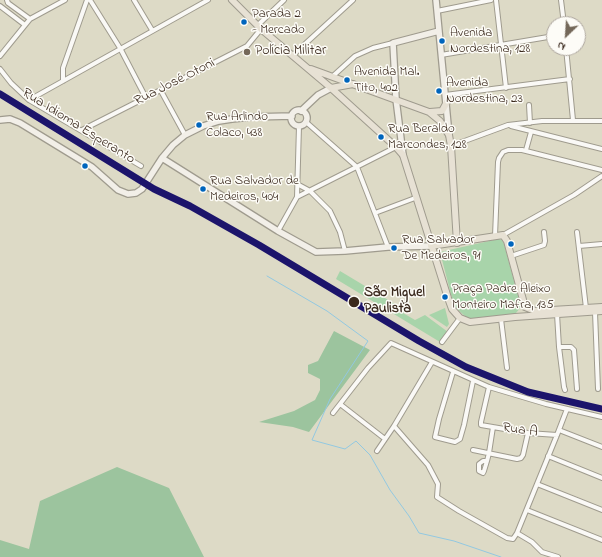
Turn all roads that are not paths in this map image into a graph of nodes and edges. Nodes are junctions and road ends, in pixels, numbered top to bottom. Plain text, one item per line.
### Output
1 (65, 0) edge
2 (87, 0) edge
3 (90, 0) edge
4 (134, 0) edge
5 (208, 0) edge
6 (232, 0) edge
7 (284, 0) edge
8 (353, 0) edge
9 (436, 0) edge
10 (491, 0) edge
11 (496, 0) edge
12 (561, 0) edge
13 (7, 1) edge
14 (2, 7) edge
15 (437, 11) junction
16 (563, 16) edge
17 (30, 19) junction
18 (25, 25) junction
19 (260, 27) junction
20 (152, 30) junction
21 (439, 31) junction
22 (546, 37) edge
23 (393, 43) junction
24 (501, 44) junction
25 (120, 48) junction
26 (293, 55) junction
27 (441, 55) junction
28 (0, 56) edge
29 (567, 56) edge
30 (308, 68) junction
31 (0, 69) edge
32 (333, 76) junction
33 (570, 79) junction
34 (63, 81) junction
35 (354, 84) junction
36 (331, 88) junction
37 (506, 88) junction
38 (161, 90) junction
39 (446, 95) junction
40 (146, 98) junction
41 (396, 99) junction
42 (29, 100) junction
43 (446, 102) junction
44 (529, 105) dead end
45 (302, 111) junction
46 (430, 112) junction
47 (292, 116) junction
48 (0, 120) edge
49 (574, 120) junction
50 (602, 121) edge
51 (306, 122) junction
52 (530, 123) junction
53 (508, 125) junction
54 (299, 126) junction
55 (82, 130) junction
56 (531, 132) junction
57 (185, 135) junction
58 (449, 135) junction
59 (451, 146) junction
60 (396, 147) junction
61 (602, 149) edge
62 (526, 150) junction
63 (402, 155) junction
64 (162, 158) junction
65 (141, 166) dead end
66 (357, 167) junction
67 (602, 170) edge
68 (602, 176) edge
69 (297, 184) junction
70 (310, 191) junction
71 (297, 197) junction
72 (415, 198) junction
73 (375, 213) junction
74 (278, 231) junction
75 (544, 232) dead end
76 (576, 232) dead end
77 (503, 235) junction
78 (495, 236) junction
79 (457, 242) junction
80 (602, 244) edge
81 (431, 246) junction
82 (579, 246) junction
83 (388, 247) junction
84 (345, 251) junction
85 (511, 256) junction
86 (525, 307) junction
87 (602, 307) edge
88 (586, 308) junction
89 (599, 312) edge
90 (557, 314) junction
91 (515, 317) junction
92 (460, 318) junction
93 (501, 319) junction
94 (442, 342) dead end
95 (559, 347) junction
96 (432, 362) junction
97 (506, 368) dead end
98 (453, 372) junction
99 (473, 381) junction
100 (489, 387) junction
101 (577, 389) dead end
102 (598, 389) dead end
103 (566, 390) dead end
104 (340, 404) junction
105 (567, 409) junction
106 (333, 413) dead end
107 (602, 417) edge
108 (394, 426) junction
109 (492, 427) junction
110 (559, 430) junction
111 (528, 432) junction
112 (557, 436) junction
113 (385, 439) junction
114 (602, 447) edge
115 (474, 450) dead end
116 (377, 451) dead end
117 (489, 453) junction
118 (548, 456) junction
119 (487, 461) dead end
120 (602, 478) edge
121 (537, 484) junction
122 (527, 510) junction
123 (602, 510) edge
124 (516, 535) junction
125 (602, 540) edge
126 (542, 552) junction
127 (544, 557) edge
128 (558, 557) edge

1 - 17 street
2 - 34 street
3 - 25 street
4 - 20 street
5 - 20 street
6 - 19 main road
7 - 19 street, Rua José Otoni
8 - 26 street
9 - 15 main road
10 - 15 street
11 - 24 street
12 - 16 street
13 - 14 street
13 - 17 street
14 - 18 street
15 - 21 main road
17 - 18 street
18 - 28 street
19 - 26 main road
19 - 38 street, Rua José Otoni
20 - 25 street
21 - 23 main road
21 - 27 main road
22 - 24 street
23 - 32 street
23 - 41 main road
24 - 27 street
24 - 37 street
25 - 34 street
25 - 40 street
26 - 30 main road
27 - 39 main road
29 - 33 street
30 - 32 main road
30 - 36 main road
31 - 42 street, Rua Idioma Esperanto
32 - 35 main road
33 - 37 street
33 - 49 street
34 - 42 street
35 - 36 main road
35 - 41 main road
36 - 45 main road
36 - 60 main road
37 - 39 street
38 - 40 street, Rua José Otoni
38 - 57 street
39 - 43 main road
40 - 55 street, Rua José Otoni
41 - 46 main road
41 - 63 main road
42 - 55 street, Rua Idioma Esperanto
43 - 46 main road
43 - 58 main road
44 - 52 street
45 - 47 main road
45 - 51 main road
46 - 58 main road
47 - 54 main road
47 - 57 main road
48 - 64 main road
49 - 50 street
49 - 52 street
51 - 54 main road
51 - 66 street
52 - 53 street
53 - 56 street
53 - 59 street
54 - 69 street
55 - 65 street, Rua Idioma Esperanto
56 - 61 street
56 - 62 street
57 - 64 main road
58 - 59 main road
59 - 79 main road
60 - 63 main road
60 - 66 street
62 - 67 street
62 - 78 street
63 - 72 main road
64 - 74 main road
66 - 70 street
66 - 73 street
68 - 77 street
69 - 70 street
69 - 71 street
70 - 71 street
70 - 84 street
71 - 74 street
72 - 73 street
72 - 81 main road
73 - 83 street
74 - 84 main road
75 - 85 street
76 - 82 street
77 - 78 main road
77 - 85 main road
78 - 79 main road
79 - 81 main road
80 - 82 street
81 - 83 main road
81 - 92 main road
82 - 88 street
83 - 84 main road
85 - 86 main road
86 - 88 main road
86 - 91 main road
87 - 88 main road
89 - 90 main road
89 - 102 street
90 - 91 main road
90 - 95 street
91 - 93 main road
92 - 93 main road
92 - 94 street
93 - 97 street
95 - 101 street
95 - 103 street
96 - 98 street
96 - 104 street
96 - 108 street
98 - 99 street
98 - 99 street
99 - 100 street
100 - 105 street
100 - 109 street, Rua A
104 - 106 street
104 - 113 street
105 - 107 street
105 - 110 street
108 - 113 street
108 - 124 street
109 - 111 street, Rua A
109 - 117 street
110 - 112 street
110 - 114 street
111 - 112 street, Rua A
111 - 117 street
112 - 118 street
113 - 116 street
115 - 117 street
117 - 119 street
118 - 120 street
118 - 121 street
121 - 122 street
121 - 123 street
122 - 124 street
122 - 125 street
124 - 126 street
126 - 127 street
126 - 128 street

